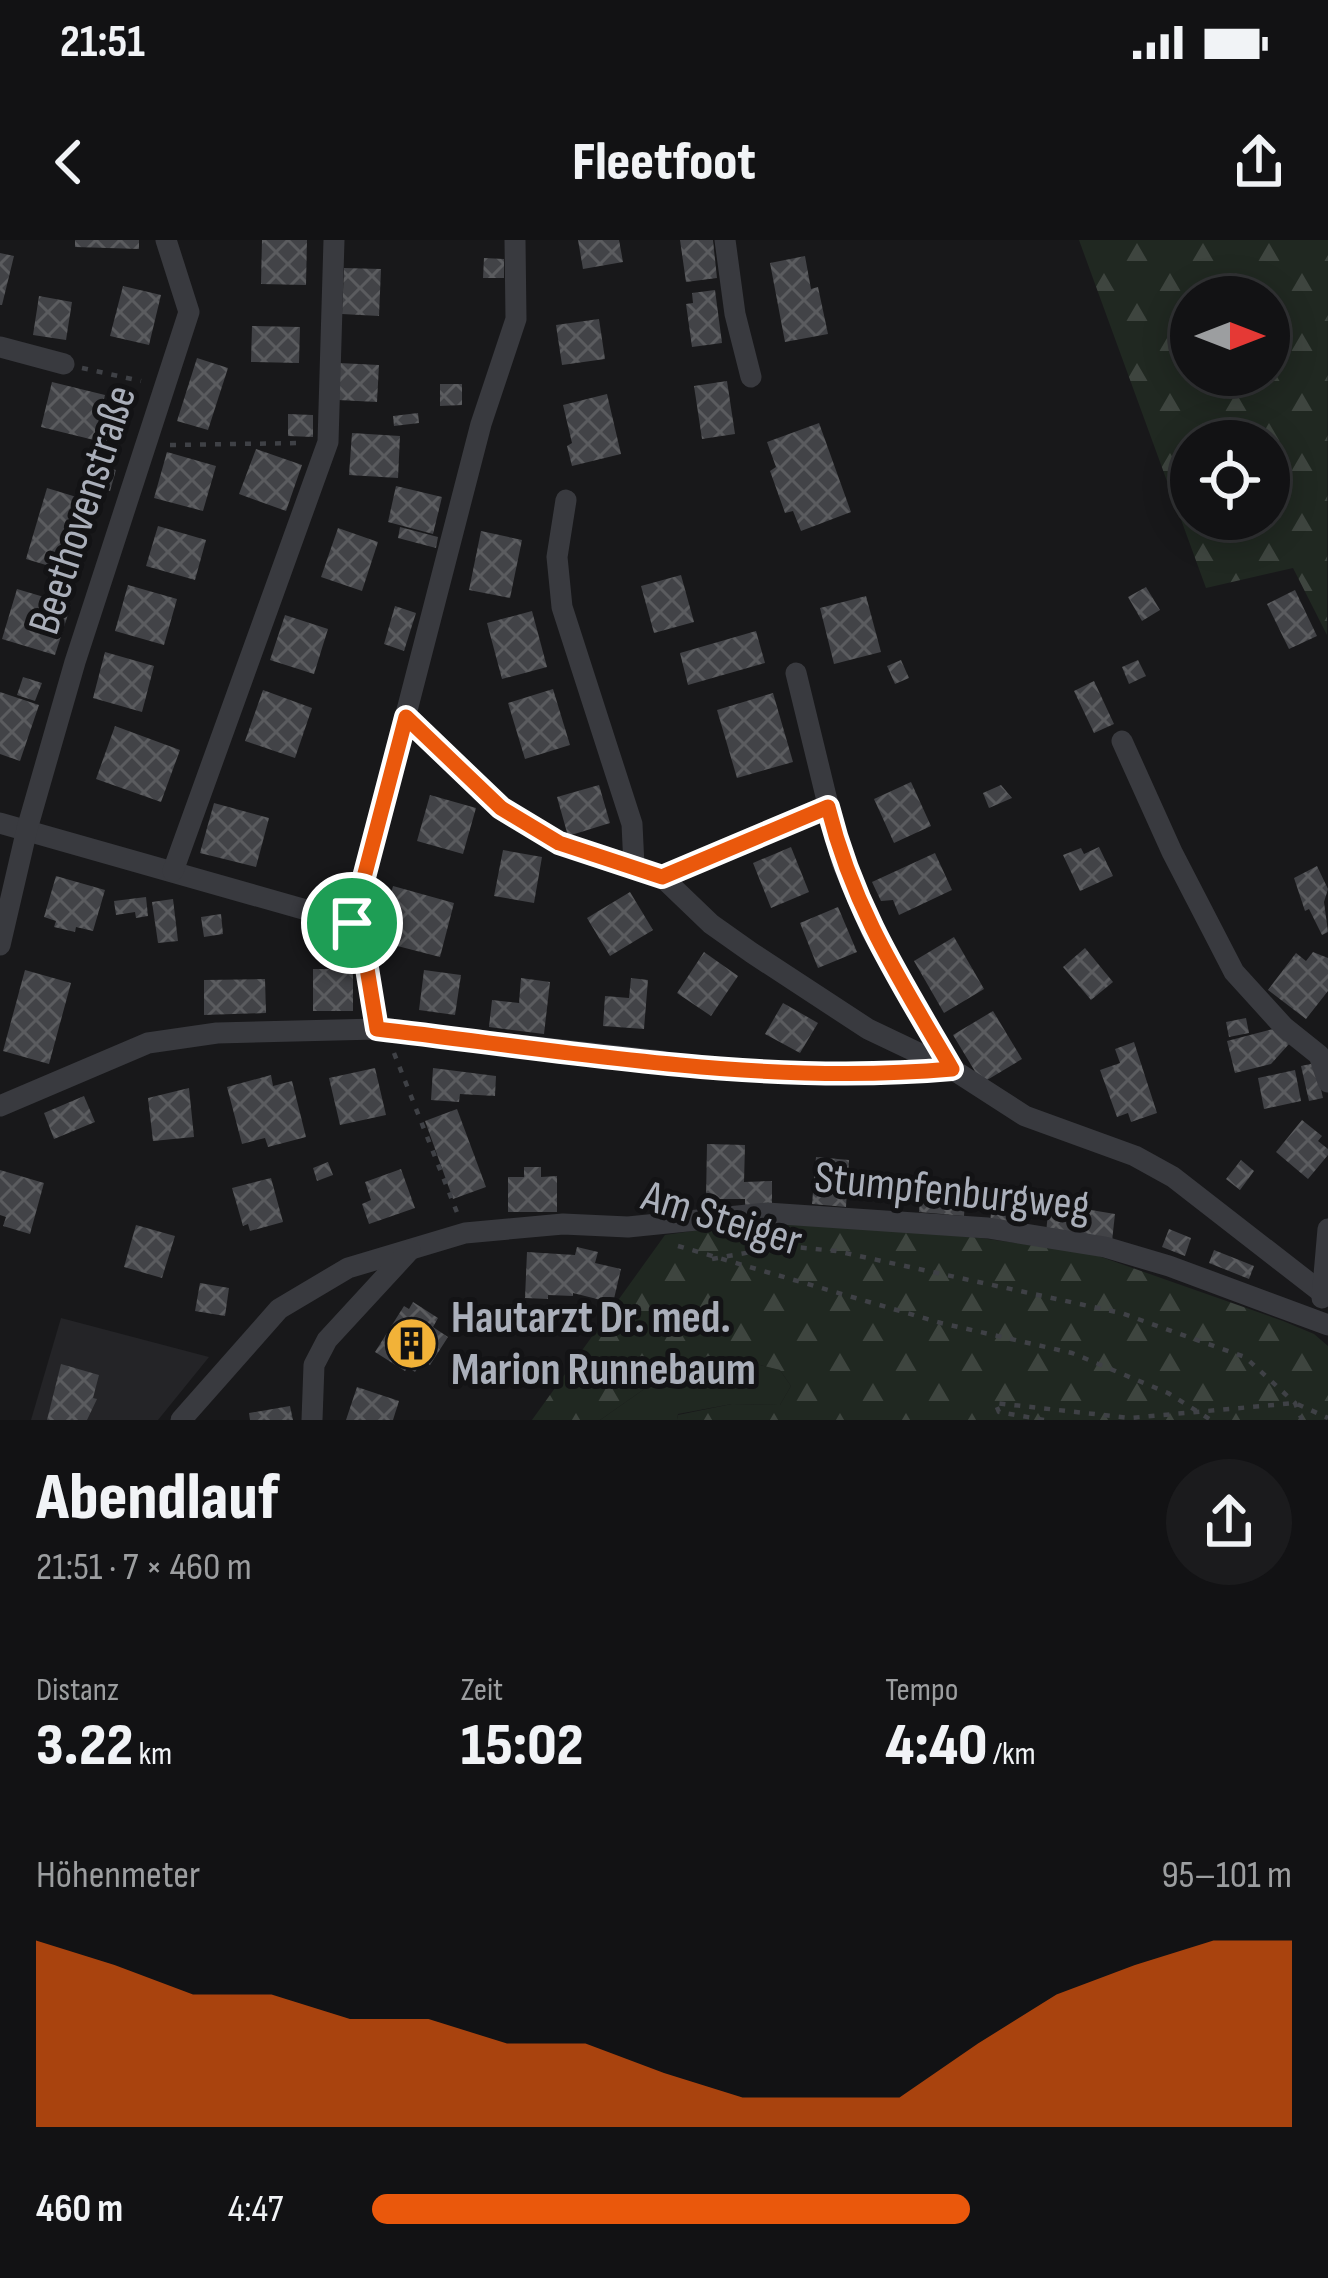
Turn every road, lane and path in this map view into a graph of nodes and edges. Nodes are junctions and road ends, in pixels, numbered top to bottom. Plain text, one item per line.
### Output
1 (166, 240) edge
2 (334, 240) edge
3 (515, 240) edge
4 (725, 240) edge
5 (0, 347) edge
6 (64, 364) joint
7 (751, 377) dead end
8 (164, 387) junction
9 (328, 442) junction
10 (146, 445) junction
11 (566, 500) dead end
12 (796, 673) dead end
13 (406, 717) junction
14 (1122, 741) dead end
15 (828, 807) junction
16 (0, 823) edge
17 (27, 829) junction
18 (634, 866) junction
19 (172, 872) junction
20 (662, 877) junction
21 (352, 923) junction
22 (0, 945) edge
23 (377, 1029) junction
24 (661, 1061) joint
25 (952, 1069) junction
26 (908, 1073) dead end
27 (1328, 1082) edge
28 (0, 1106) edge
29 (628, 1228) joint
30 (1328, 1229) edge
31 (465, 1233) junction
32 (670, 1243) dead end
33 (410, 1250) junction
34 (712, 1259) junction
35 (1321, 1292) junction
36 (1327, 1324) edge
37 (1294, 1402) junction
38 (1196, 1410) junction
39 (1328, 1418) edge
40 (181, 1420) edge
41 (313, 1420) edge
42 (1044, 1420) edge
43 (1211, 1420) edge
44 (1303, 1420) edge

1 - 8 street, Beethovenstraße
2 - 9 street
3 - 13 street
4 - 7 street
5 - 6 street
6 - 8 path
8 - 10 street, Beethovenstraße
9 - 10 path
9 - 19 street
10 - 17 street, Beethovenstraße
11 - 18 street
12 - 15 street
13 - 18 street
13 - 21 street
14 - 27 street
15 - 20 path
15 - 25 street
16 - 17 street
17 - 19 street
17 - 22 street, Beethovenstraße
18 - 20 street
19 - 21 street
20 - 25 street
21 - 23 street
23 - 24 street
23 - 28 street
23 - 31 path
24 - 26 path
25 - 35 street
29 - 31 street, Am Steiger
29 - 36 street, Stumpfenburgweg
30 - 35 street
31 - 33 street, Am Steiger
32 - 34 path, Am Steiger
33 - 40 street, Am Steiger
33 - 41 street
34 - 37 path
34 - 38 path, Am Steiger
35 - 36 street
37 - 38 path
37 - 39 path
37 - 44 path
38 - 42 path
38 - 43 path, Am Steiger

